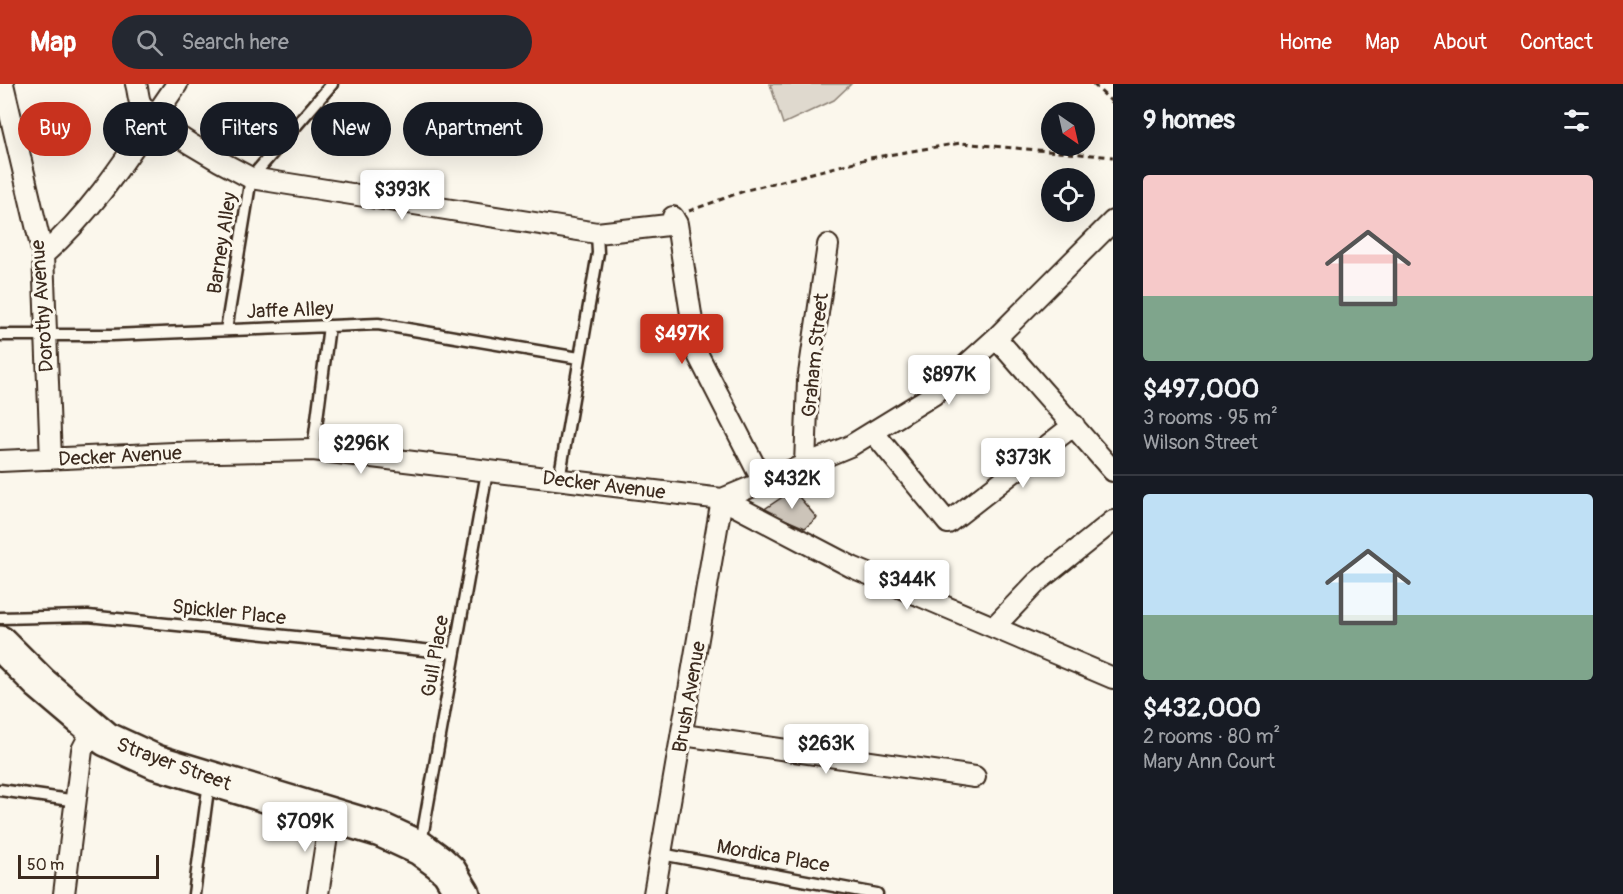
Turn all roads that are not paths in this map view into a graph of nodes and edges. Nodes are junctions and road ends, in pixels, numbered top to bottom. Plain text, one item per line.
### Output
1 (3, 84) edge
2 (136, 84) edge
3 (177, 84) edge
4 (332, 84) edge
5 (141, 102) edge
6 (164, 102) edge
7 (188, 141) edge
8 (128, 156) edge
9 (251, 178) junction
10 (1113, 221) edge
11 (597, 233) junction
12 (828, 245) dead end
13 (43, 255) junction
14 (329, 326) junction
15 (226, 330) junction
16 (46, 333) junction
17 (0, 335) edge
18 (996, 338) junction
19 (579, 358) junction
20 (1074, 425) junction
21 (873, 432) junction
22 (313, 450) junction
23 (51, 459) junction
24 (0, 461) edge
25 (805, 465) junction
26 (1113, 471) edge
27 (487, 472) junction
28 (559, 480) junction
29 (764, 482) junction
30 (722, 500) junction
31 (1113, 521) edge
32 (0, 618) edge
33 (993, 627) junction
34 (0, 643) edge
35 (453, 653) junction
36 (1113, 678) edge
37 (93, 729) junction
38 (683, 735) junction
39 (975, 777) dead end
40 (210, 779) junction
41 (0, 790) edge
42 (77, 801) junction
43 (330, 817) junction
44 (420, 848) junction
45 (661, 854) junction
46 (64, 894) edge
47 (194, 894) edge
48 (318, 894) edge
49 (463, 894) edge
50 (654, 894) edge
51 (877, 894) edge

1 - 13 street, Dorothy Avenue
2 - 5 street
3 - 6 street
4 - 9 lane, Barney Alley
7 - 9 street
8 - 13 street
9 - 11 street
9 - 15 lane, Barney Alley
10 - 18 street
11 - 19 lane
11 - 29 street
12 - 25 street, Graham Street
13 - 16 street, Dorothy Avenue
14 - 15 lane, Jaffe Alley
14 - 19 lane, Jaffe Alley
14 - 22 lane
15 - 16 lane, Jaffe Alley
16 - 17 lane, Jaffe Alley
16 - 23 street, Dorothy Avenue
18 - 20 street
18 - 21 street
19 - 28 lane
20 - 21 street
20 - 26 street
21 - 25 street
22 - 23 street, Decker Avenue
22 - 27 street, Decker Avenue
23 - 24 street, Decker Avenue
25 - 29 street
27 - 28 street, Decker Avenue
27 - 35 lane, Gull Place
28 - 30 street, Decker Avenue
29 - 30 street
30 - 33 street
30 - 38 street, Brush Avenue
31 - 33 street
32 - 35 lane, Spickler Place
33 - 36 street
34 - 37 highway, Strayer Street
35 - 44 lane, Gull Place
37 - 40 highway, Strayer Street
37 - 42 street
38 - 39 street
38 - 45 street, Brush Avenue
40 - 43 highway, Strayer Street
40 - 47 lane
41 - 42 lane
42 - 46 street
43 - 44 highway, Strayer Street
43 - 48 street
44 - 49 highway, Strayer Street
45 - 50 street, Brush Avenue
45 - 51 lane, Mordica Place

